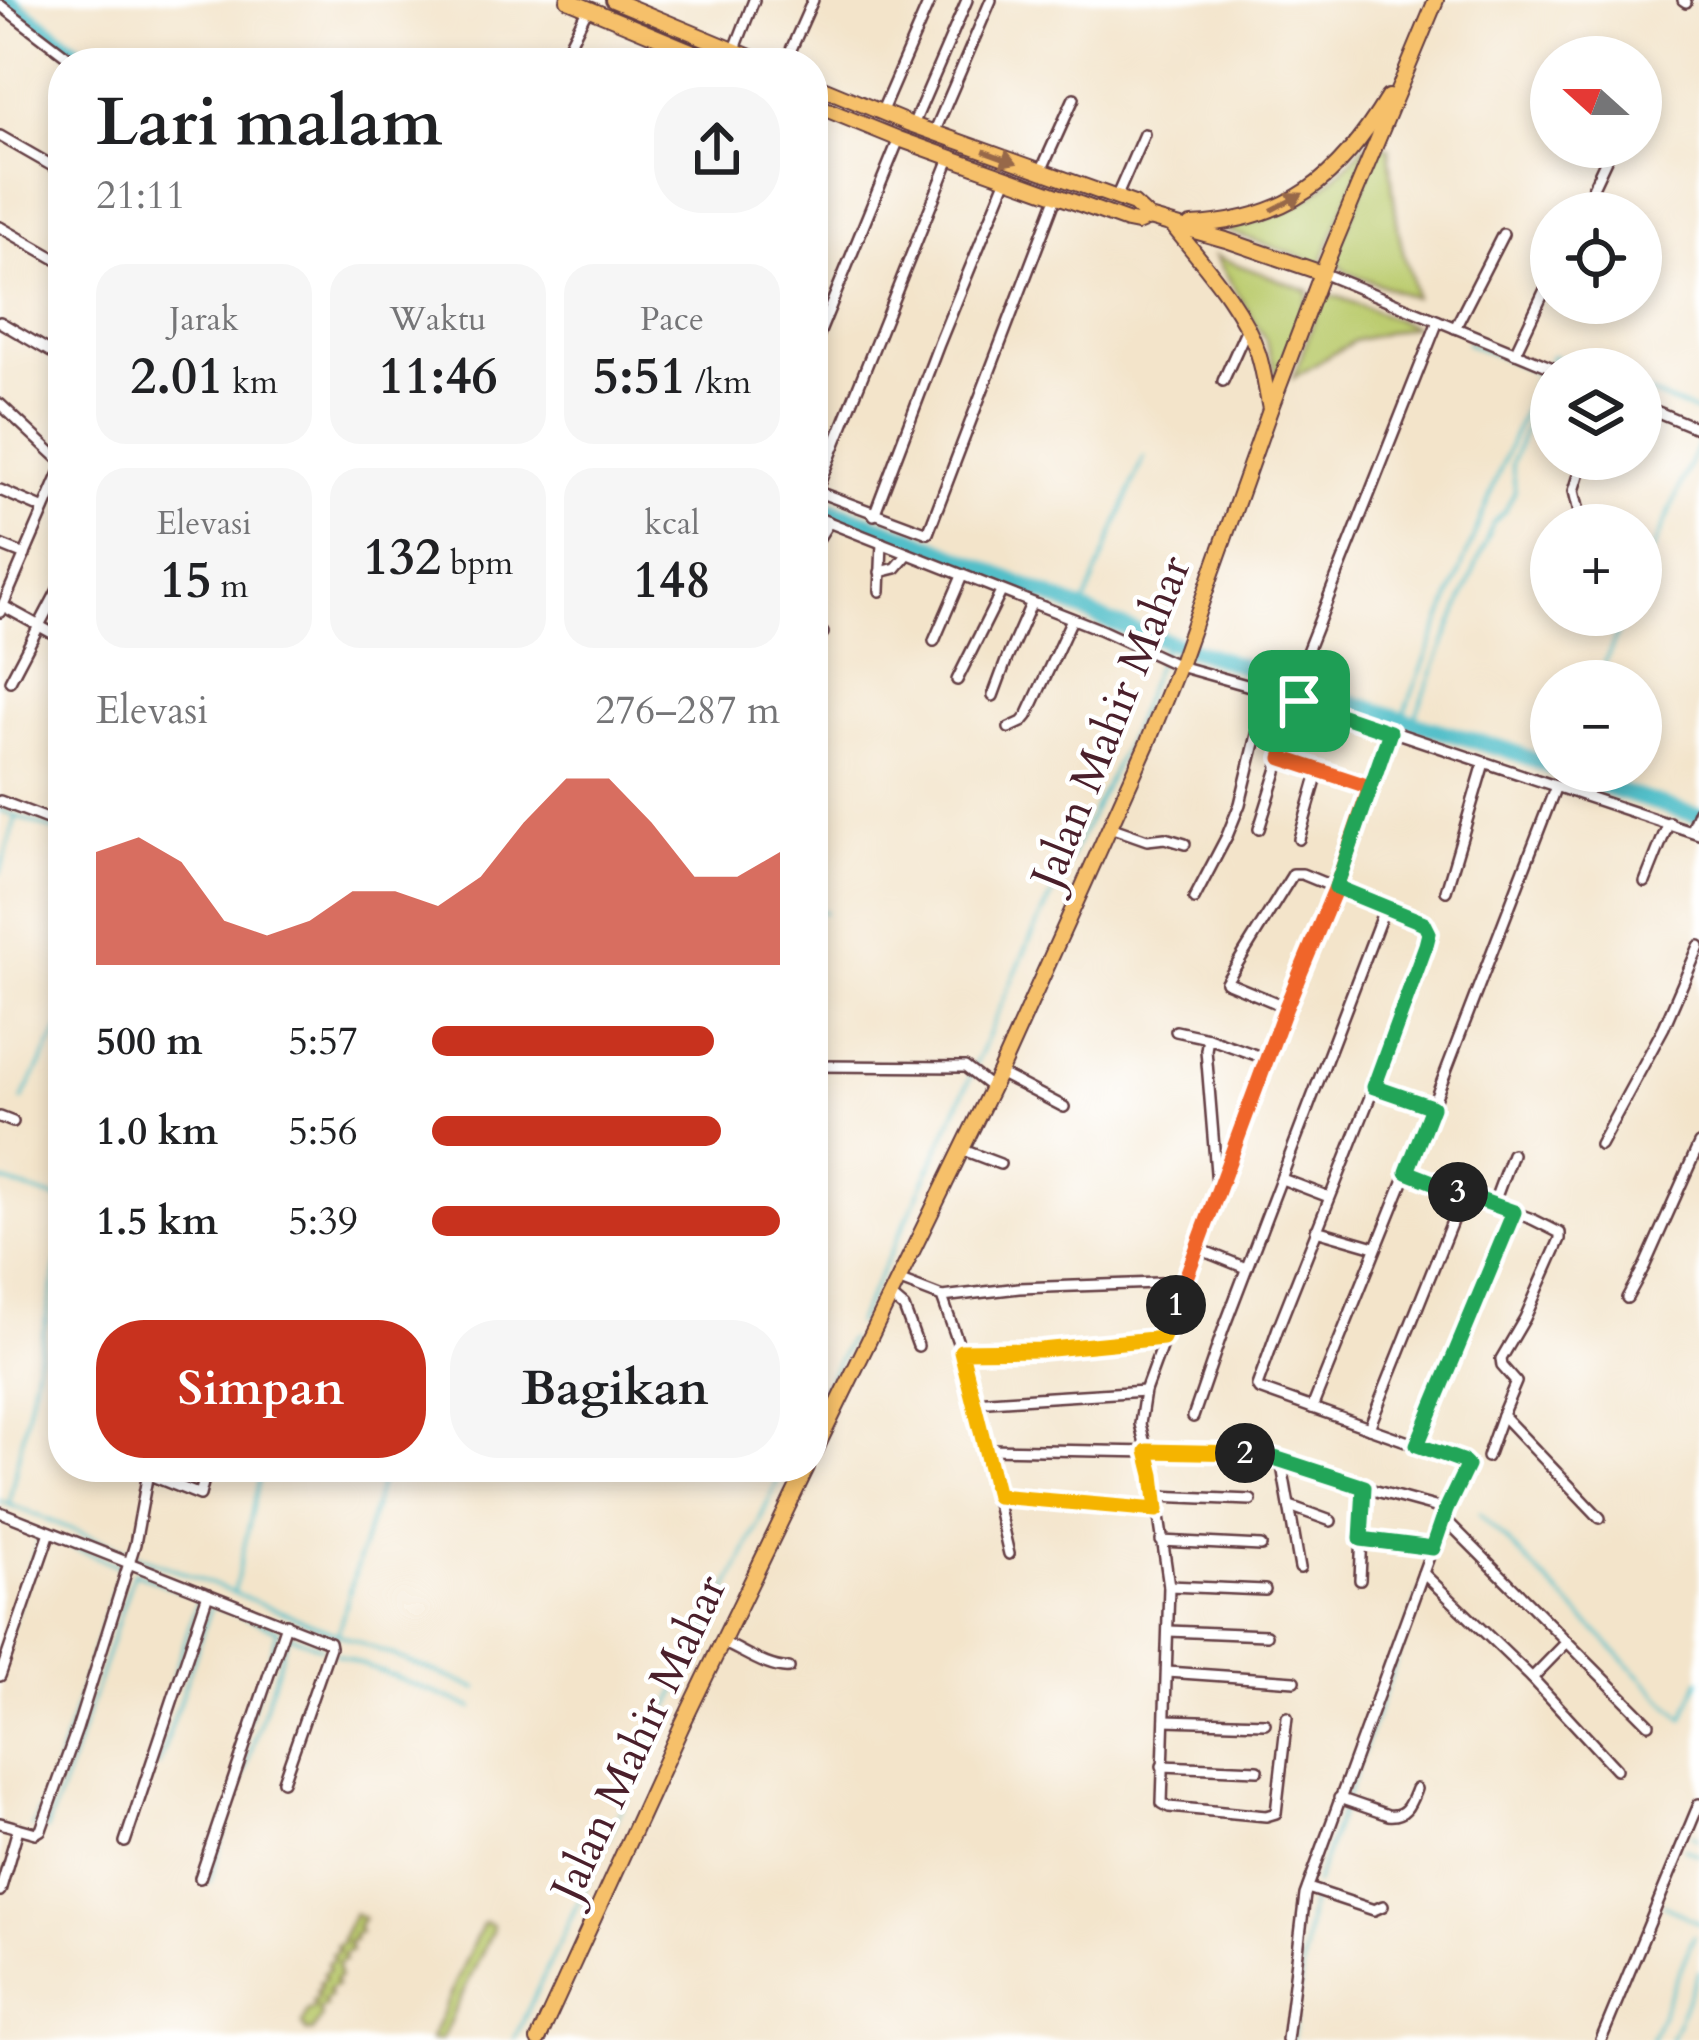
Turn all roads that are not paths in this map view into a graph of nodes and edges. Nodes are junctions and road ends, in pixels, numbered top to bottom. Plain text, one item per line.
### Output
1 (568, 0) edge
2 (613, 0) edge
3 (754, 0) edge
4 (813, 0) edge
5 (930, 0) edge
6 (967, 0) edge
7 (991, 0) edge
8 (1436, 0) edge
9 (0, 4) edge
10 (588, 8) junction
11 (57, 48) edge
12 (568, 48) edge
13 (683, 48) edge
14 (733, 48) edge
15 (735, 48) edge
16 (792, 48) edge
17 (1411, 58) junction
18 (828, 90) edge
19 (1074, 98) dead end
20 (828, 110) edge
21 (881, 112) junction
22 (913, 125) junction
23 (934, 133) junction
24 (1144, 134) dead end
25 (0, 136) edge
26 (899, 139) junction
27 (950, 158) junction
28 (48, 163) edge
29 (1041, 171) junction
30 (1007, 178) junction
31 (1057, 195) junction
32 (1117, 198) junction
33 (1149, 218) junction
34 (0, 226) edge
35 (1173, 226) junction
36 (1503, 233) dead end
37 (48, 254) edge
38 (1322, 273) junction
39 (828, 312) edge
40 (1530, 321) edge
41 (0, 322) edge
42 (1438, 322) junction
43 (1247, 328) junction
44 (1455, 328) junction
45 (48, 349) edge
46 (1515, 353) junction
47 (1530, 359) edge
48 (1223, 381) dead end
49 (0, 404) edge
50 (1270, 410) junction
51 (1662, 414) edge
52 (1699, 429) edge
53 (48, 450) edge
54 (828, 459) edge
55 (0, 490) edge
56 (828, 496) edge
57 (48, 500) edge
58 (44, 509) junction
59 (874, 515) junction
60 (829, 522) edge
61 (882, 543) junction
62 (0, 545) edge
63 (908, 554) junction
64 (25, 555) junction
65 (880, 572) junction
66 (962, 576) junction
67 (880, 591) dead end
68 (1001, 592) junction
69 (2, 603) edge
70 (1031, 604) junction
71 (48, 609) edge
72 (1072, 620) junction
73 (39, 626) junction
74 (48, 631) edge
75 (934, 641) dead end
76 (1180, 663) junction
77 (957, 680) dead end
78 (10, 681) dead end
79 (1268, 690) junction
80 (993, 696) dead end
81 (1293, 696) junction
82 (1009, 728) dead end
83 (1390, 732) junction
84 (1282, 758) junction
85 (1484, 763) junction
86 (1319, 770) junction
87 (1530, 778) edge
88 (1370, 787) junction
89 (1554, 792) edge
90 (1575, 792) edge
91 (0, 801) edge
92 (1699, 810) edge
93 (48, 819) edge
94 (1669, 822) junction
95 (1110, 826) junction
96 (1259, 829) dead end
97 (1695, 829) edge
98 (1299, 839) dead end
99 (1185, 844) dead end
100 (1646, 882) dead end
101 (1336, 887) junction
102 (1446, 891) dead end
103 (1194, 899) dead end
104 (1385, 907) junction
105 (1699, 946) edge
106 (1286, 1007) junction
107 (1176, 1031) dead end
108 (1208, 1038) junction
109 (1267, 1059) junction
110 (828, 1066) edge
111 (996, 1081) junction
112 (1374, 1087) junction
113 (1064, 1107) dead end
114 (1432, 1107) junction
115 (0, 1117) edge
116 (13, 1122) dead end
117 (1699, 1144) edge
118 (1600, 1145) dead end
119 (963, 1150) junction
120 (1512, 1154) dead end
121 (1000, 1164) dead end
122 (1407, 1172) junction
123 (1282, 1179) junction
124 (1218, 1192) junction
125 (1463, 1194) junction
126 (1329, 1197) junction
127 (1493, 1204) junction
128 (1514, 1212) junction
129 (1316, 1230) junction
130 (1376, 1247) junction
131 (1199, 1249) junction
132 (1246, 1268) junction
133 (898, 1280) junction
134 (1186, 1282) junction
135 (890, 1296) junction
136 (942, 1298) junction
137 (1627, 1298) dead end
138 (1163, 1338) junction
139 (918, 1346) dead end
140 (961, 1351) junction
141 (1145, 1391) junction
142 (973, 1402) junction
143 (1312, 1408) junction
144 (1502, 1414) junction
145 (1193, 1417) dead end
146 (828, 1425) edge
147 (1370, 1428) junction
148 (1417, 1445) junction
149 (984, 1449) junction
150 (1147, 1451) junction
151 (1487, 1457) dead end
152 (1281, 1460) junction
153 (146, 1482) edge
154 (173, 1482) edge
155 (203, 1482) edge
156 (800, 1482) edge
157 (1364, 1487) junction
158 (997, 1496) junction
159 (1156, 1496) junction
160 (1251, 1500) dead end
161 (1289, 1506) junction
162 (1157, 1510) junction
163 (0, 1512) edge
164 (1445, 1514) junction
165 (1600, 1518) dead end
166 (1331, 1522) dead end
167 (50, 1532) junction
168 (1361, 1539) junction
169 (1161, 1541) junction
170 (1261, 1546) dead end
171 (1433, 1548) junction
172 (1009, 1554) dead end
173 (131, 1557) junction
174 (1300, 1568) dead end
175 (1423, 1573) junction
176 (1360, 1580) dead end
177 (1168, 1586) junction
178 (1265, 1590) dead end
179 (208, 1594) junction
180 (286, 1624) junction
181 (1169, 1631) junction
182 (1266, 1635) dead end
183 (1567, 1642) junction
184 (724, 1643) junction
185 (789, 1668) dead end
186 (1167, 1672) junction
187 (0, 1676) edge
188 (1532, 1678) junction
189 (1295, 1681) dead end
190 (1287, 1717) dead end
191 (1165, 1720) junction
192 (1265, 1723) dead end
193 (1649, 1724) dead end
194 (1162, 1766) junction
195 (1616, 1768) dead end
196 (1258, 1770) dead end
197 (284, 1781) dead end
198 (1416, 1790) dead end
199 (1340, 1798) junction
200 (1699, 1804) edge
201 (0, 1823) edge
202 (18, 1828) junction
203 (125, 1842) dead end
204 (200, 1878) dead end
205 (1307, 1888) junction
206 (0, 1891) edge
207 (1383, 1906) dead end
208 (538, 2040) edge
209 (1287, 2040) edge
210 (1600, 2040) edge

1 - 10 highway
2 - 14 highway
3 - 15 street
4 - 16 street
5 - 21 street
6 - 22 street
7 - 23 street
8 - 17 highway, Jalan Mahir Mahar
9 - 11 street
10 - 12 street
10 - 13 highway
35 -> 17 highway
17 - 38 highway, Jalan Mahir Mahar
18 - 21 highway
19 - 29 street
20 - 26 highway
21 - 22 highway
22 - 23 highway
23 -> 29 highway
24 - 32 street
25 - 28 street
26 - 27 highway
26 - 39 street
27 - 30 highway
27 - 54 street
29 - 32 highway
30 - 31 highway
30 - 59 street
31 - 33 highway
31 - 59 street
32 - 33 highway
33 - 35 highway
34 - 37 street
35 - 38 highway
35 - 43 highway
36 - 44 street
38 - 42 street
38 - 50 highway, Jalan Mahir Mahar
40 - 46 street
41 - 45 street
42 - 44 street
42 - 81 street
43 - 48 street
43 - 50 highway
44 - 46 street
46 - 47 street
49 - 53 street
50 - 76 highway, Jalan Mahir Mahar
51 - 52 street
55 - 58 street
56 - 59 street
57 - 58 street
58 - 64 street
60 - 61 street
61 - 63 street
61 - 65 street
62 - 64 street
63 - 65 street
63 - 66 street
64 - 69 street
65 - 67 street
66 - 68 street
66 - 75 street
68 - 70 street
68 - 77 street
69 - 73 street
70 - 72 street
70 - 80 street
71 - 73 street
72 - 76 street
72 - 82 street
73 - 74 street
73 - 78 street
76 - 79 street
76 - 95 highway, Jalan Mahir Mahar
79 - 81 street
79 - 103 street
81 - 83 street
81 - 84 street
83 - 85 street
83 - 88 street
84 - 86 street
84 - 96 street
85 - 87 street
85 - 102 street
86 - 88 street
86 - 98 street
88 - 101 street
89 - 114 street
90 - 94 street
91 - 93 street
92 - 97 street
94 - 97 street
94 - 100 street
95 - 99 street
95 - 111 highway, Jalan Mahir Mahar
101 - 104 street
101 - 106 street
101 - 106 street
104 - 112 street
104 - 123 street
105 - 118 street
106 - 109 street
107 - 108 street
108 - 109 street
108 - 124 street
109 - 124 street
110 - 111 street
111 - 113 street
111 - 119 highway, Jalan Mahir Mahar
112 - 114 street
112 - 126 street
114 - 122 street
115 - 116 street
117 - 137 street
119 - 121 street
119 - 133 highway, Jalan Mahir Mahar
120 - 127 street
122 - 125 street
122 - 130 street
123 - 126 street
123 - 132 street
124 - 131 street
125 - 127 street
125 - 147 street
126 - 129 street
127 - 128 street
128 - 144 street
128 - 148 street
129 - 130 street
129 - 143 street
130 - 143 street
131 - 132 street
131 - 134 street
132 - 145 street
133 - 135 highway, Jalan Mahir Mahar
133 - 136 street
134 - 136 street
134 - 138 street
135 - 139 street
135 - 146 highway, Jalan Mahir Mahar
136 - 140 street
138 - 140 street
138 - 141 street
140 - 142 street
141 - 142 street
141 - 150 street
142 - 149 street
143 - 147 street
144 - 151 street
144 - 165 street
147 - 148 street
148 - 164 street
149 - 150 street
149 - 158 street
150 - 152 street
150 - 159 street
152 - 157 street
152 - 161 street
153 - 173 street
154 - 155 street
156 - 184 highway, Jalan Mahir Mahar
157 - 164 street
157 - 168 street
158 - 162 street
158 - 172 street
159 - 160 street
159 - 162 street
161 - 166 street
161 - 174 street
162 - 169 street
163 - 167 street
164 - 171 street
164 - 183 street
167 - 173 street
167 - 187 street
168 - 171 street
168 - 176 street
169 - 170 street
169 - 177 street
171 - 175 street
173 - 179 street
173 - 202 street
175 - 188 street
175 - 199 street
177 - 178 street
177 - 181 street
179 - 180 street
179 - 203 street
180 - 197 street
180 - 204 street
181 - 182 street
181 - 186 street
183 - 188 street
183 - 193 street
184 - 185 street
184 - 208 highway, Jalan Mahir Mahar
186 - 189 street
186 - 191 street
188 - 195 street
190 - 194 street
191 - 192 street
191 - 194 street
194 - 196 street
198 - 199 street
199 - 205 street
200 - 210 street
201 - 202 street
202 - 206 street
205 - 207 street
205 - 209 street

